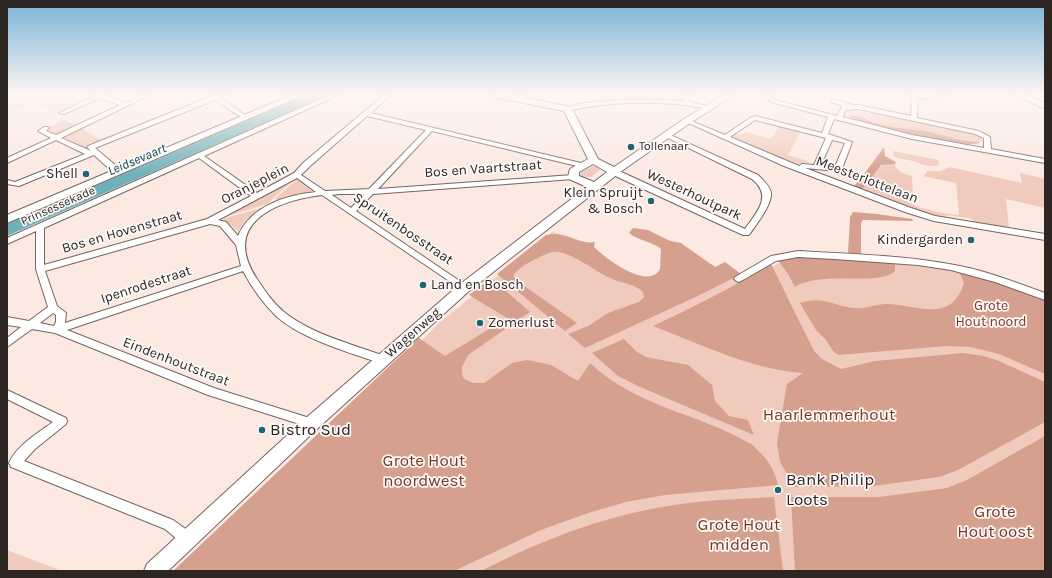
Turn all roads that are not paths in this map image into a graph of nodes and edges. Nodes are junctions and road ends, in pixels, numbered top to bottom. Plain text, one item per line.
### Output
1 (92, 121) edge
2 (155, 121) edge
3 (239, 121) edge
4 (278, 121) edge
5 (360, 121) edge
6 (395, 121) edge
7 (574, 121) edge
8 (687, 121) joint
9 (749, 121) edge
10 (767, 121) edge
11 (834, 121) edge
12 (852, 121) edge
13 (923, 121) edge
14 (46, 128) dead end
15 (430, 130) junction
16 (666, 135) junction
17 (827, 136) junction
18 (726, 137) junction
19 (56, 138) junction
20 (988, 150) junction
21 (93, 153) junction
22 (200, 156) junction
23 (7, 161) edge
24 (594, 161) junction
25 (1045, 161) edge
26 (787, 164) junction
27 (581, 166) junction
28 (818, 167) junction
29 (118, 172) junction
30 (614, 172) junction
31 (297, 174) junction
32 (573, 177) junction
33 (7, 182) edge
34 (595, 187) junction
35 (371, 191) junction
36 (326, 193) junction
37 (256, 196) junction
38 (352, 211) junction
39 (7, 219) edge
40 (210, 221) junction
41 (40, 227) junction
42 (1045, 237) edge
43 (7, 241) edge
44 (240, 244) junction
45 (246, 267) junction
46 (40, 269) junction
47 (738, 279) dead end
48 (464, 288) junction
49 (1045, 297) edge
50 (53, 308) junction
51 (7, 321) edge
52 (30, 326) junction
53 (56, 330) junction
54 (7, 343) edge
55 (383, 360) junction
56 (7, 394) edge
57 (312, 423) junction
58 (189, 540) junction
59 (154, 571) edge

1 - 19 street
2 - 21 street
3 - 29 street
4 - 22 street, Prinsessekade
5 - 31 street
6 - 15 street
7 - 24 street
8 - 16 street, Wagenweg
8 - 18 street, Meesterlottelaan
9 - 18 street
10 - 17 street
11 - 17 street
12 - 20 street
13 - 20 street
14 - 19 street
15 - 27 street
15 - 35 street
16 - 30 street, Wagenweg
16 - 30 street, Westerhoutpark
17 - 28 street
17 - 28 street
18 - 26 street, Meesterlottelaan
19 - 21 street
19 - 23 street
20 - 25 street
21 - 29 street
21 - 33 street
22 - 37 street
22 - 41 street, Prinsessekade
24 - 27 street
24 - 30 street
26 - 28 street
26 - 42 street, Meesterlottelaan
27 - 32 street
29 - 39 street
30 - 34 street, Wagenweg
31 - 36 street, Oranjeplein
31 - 37 street, Oranjeplein
32 - 34 street, Bos en Vaartstraat
32 - 35 street, Bos en Vaartstraat
34 - 48 street, Wagenweg
35 - 36 street
35 - 38 street
36 - 38 street, Spruitenbosstraat
36 - 44 street
37 - 40 street, Oranjeplein
38 - 48 street, Spruitenbosstraat
40 - 44 street, Oranjeplein
40 - 46 street, Bos en Hovenstraat
41 - 43 street, Prinsessekade
41 - 46 street
44 - 45 street
45 - 53 street, Ipenrodestraat
45 - 55 street
46 - 50 street
47 - 49 street
48 - 55 street, Wagenweg
50 - 52 street
50 - 53 street
51 - 52 street, Eindenhoutstraat
52 - 53 street, Eindenhoutstraat
52 - 54 street
53 - 57 street, Eindenhoutstraat
55 - 57 street, Wagenweg
56 - 58 street
57 - 58 street, Wagenweg
58 - 59 street, Wagenweg

